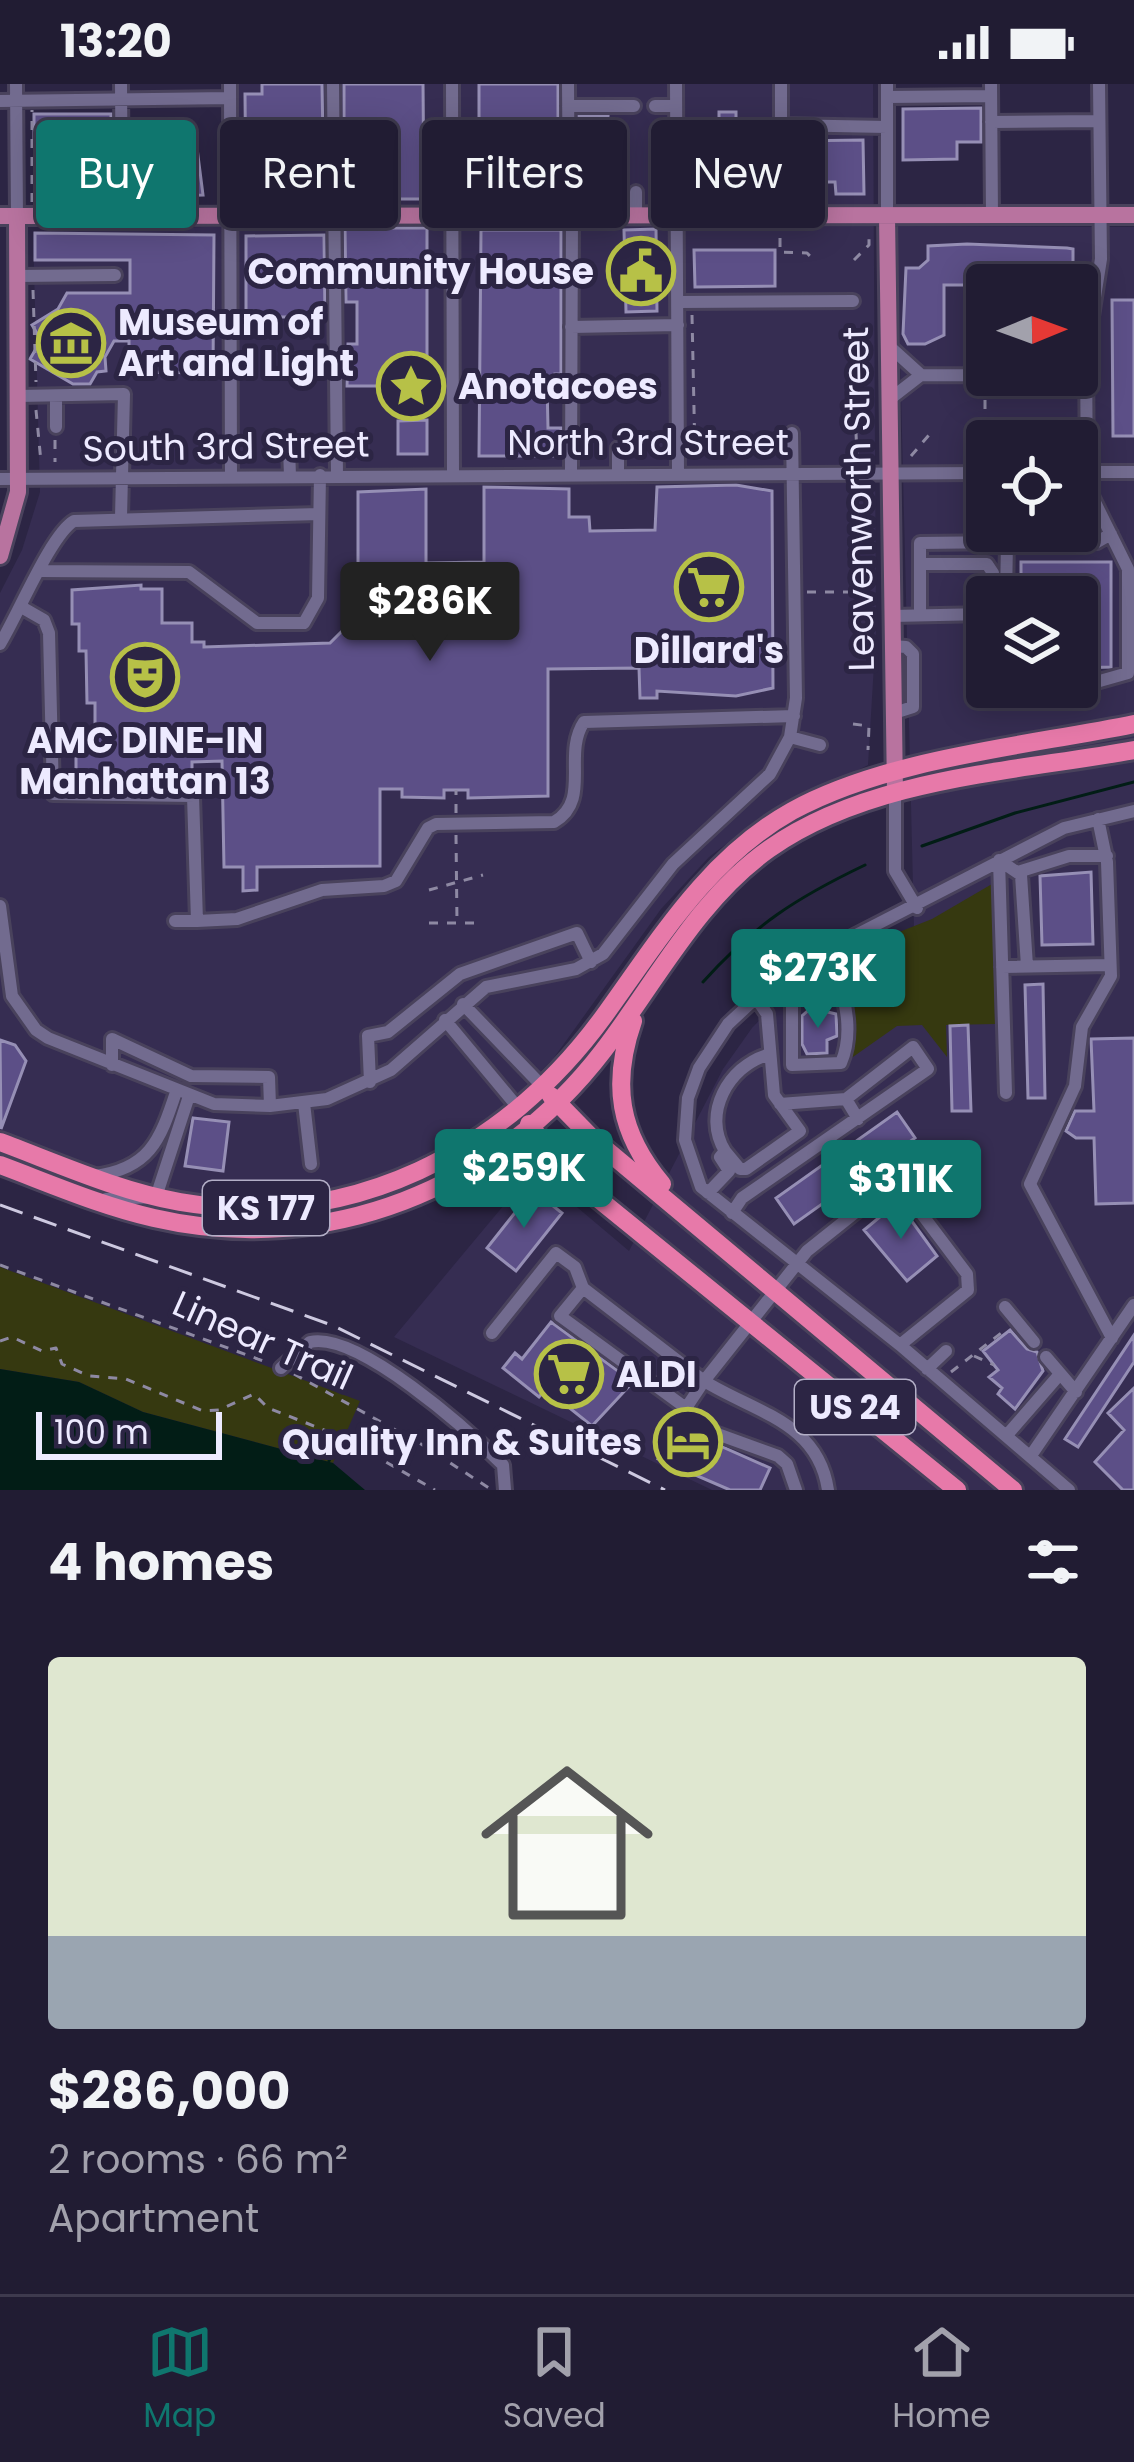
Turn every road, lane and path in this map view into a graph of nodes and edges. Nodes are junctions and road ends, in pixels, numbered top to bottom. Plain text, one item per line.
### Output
1 (16, 84) edge
2 (333, 84) edge
3 (452, 84) edge
4 (568, 84) edge
5 (676, 84) edge
6 (781, 84) edge
7 (1099, 84) edge
8 (887, 90) edge
9 (991, 90) edge
10 (122, 91) edge
11 (230, 91) edge
12 (16, 100) junction
13 (32, 100) junction
14 (0, 101) edge
15 (568, 106) junction
16 (612, 106) junction
17 (634, 106) dead end
18 (655, 106) dead end
19 (676, 106) junction
20 (333, 120) edge
21 (452, 120) edge
22 (568, 120) edge
23 (611, 120) edge
24 (676, 120) edge
25 (781, 120) edge
26 (1099, 121) junction
27 (992, 122) junction
28 (825, 125) edge
29 (887, 127) junction
30 (0, 129) edge
31 (16, 129) junction
32 (16, 164) junction
33 (32, 164) junction
34 (636, 192) dead end
35 (36, 201) edge
36 (627, 215) edge
37 (636, 215) junction
38 (651, 215) edge
39 (825, 215) edge
40 (992, 215) junction
41 (1099, 215) junction
42 (1134, 215) edge
43 (8, 216) edge
44 (887, 216) junction
45 (231, 228) edge
46 (333, 228) edge
47 (453, 228) edge
48 (570, 228) edge
49 (678, 228) edge
50 (869, 235) dead end
51 (780, 238) dead end
52 (814, 260) dead end
53 (854, 260) dead end
54 (115, 275) dead end
55 (1098, 282) edge
56 (17, 285) edge
57 (854, 301) dead end
58 (685, 302) junction
59 (678, 326) junction
60 (571, 327) junction
61 (889, 346) junction
62 (921, 375) junction
63 (966, 375) edge
64 (56, 395) junction
65 (27, 396) junction
66 (890, 399) junction
67 (55, 430) joint
68 (791, 433) dead end
69 (856, 433) dead end
70 (929, 435) dead end
71 (290, 448) dead end
72 (618, 448) dead end
73 (857, 455) dead end
74 (695, 456) dead end
75 (911, 456) dead end
76 (41, 462) dead end
77 (55, 462) dead end
78 (454, 472) junction
79 (571, 472) junction
80 (618, 472) junction
81 (678, 472) junction
82 (792, 472) junction
83 (966, 472) edge
84 (1098, 472) edge
85 (1134, 472) edge
86 (891, 473) junction
87 (320, 475) junction
88 (337, 475) junction
89 (290, 476) junction
90 (231, 477) junction
91 (122, 478) junction
92 (9, 479) edge
93 (319, 514) junction
94 (1098, 514) edge
95 (122, 517) junction
96 (1111, 534) junction
97 (1098, 541) edge
98 (966, 542) edge
99 (1128, 554) edge
100 (0, 556) edge
101 (920, 565) junction
102 (42, 571) junction
103 (993, 576) edge
104 (794, 592) junction
105 (853, 592) dead end
106 (23, 608) junction
107 (966, 614) edge
108 (920, 615) junction
109 (892, 616) junction
110 (0, 644) edge
111 (1098, 683) edge
112 (794, 716) junction
113 (854, 724) dead end
114 (1134, 724) edge
115 (790, 737) junction
116 (820, 745) dead end
117 (868, 750) dead end
118 (1134, 750) edge
119 (895, 784) junction
120 (456, 790) dead end
121 (1134, 811) edge
122 (1099, 819) junction
123 (456, 824) junction
124 (1107, 856) junction
125 (999, 860) junction
126 (1018, 872) junction
127 (483, 875) dead end
128 (456, 883) junction
129 (429, 890) dead end
130 (0, 906) edge
131 (917, 908) junction
132 (175, 921) dead end
133 (197, 921) junction
134 (429, 923) dead end
135 (457, 923) junction
136 (483, 923) dead end
137 (592, 962) junction
138 (1111, 965) junction
139 (795, 966) junction
140 (1028, 966) junction
141 (1002, 967) junction
142 (806, 984) junction
143 (649, 986) junction
144 (754, 995) junction
145 (463, 1004) junction
146 (445, 1020) junction
147 (767, 1055) junction
148 (112, 1065) junction
149 (370, 1082) junction
150 (544, 1088) junction
151 (1006, 1093) dead end
152 (182, 1094) junction
153 (845, 1099) junction
154 (304, 1103) junction
155 (780, 1104) junction
156 (560, 1105) junction
157 (270, 1106) junction
158 (520, 1110) junction
159 (858, 1119) junction
160 (532, 1130) junction
161 (0, 1142) edge
162 (724, 1151) junction
163 (311, 1164) dead end
164 (0, 1165) edge
165 (482, 1166) junction
166 (564, 1171) junction
167 (90, 1176) junction
168 (708, 1193) junction
169 (76, 1194) junction
170 (156, 1197) junction
171 (674, 1204) junction
172 (732, 1213) junction
173 (799, 1262) junction
174 (0, 1265) edge
175 (583, 1288) junction
176 (777, 1291) junction
177 (1134, 1305) edge
178 (1004, 1307) dead end
179 (1016, 1321) junction
180 (752, 1324) junction
181 (491, 1333) dead end
182 (1112, 1338) junction
183 (0, 1341) edge
184 (1034, 1342) dead end
185 (900, 1345) junction
186 (946, 1351) dead end
187 (973, 1354) junction
188 (1046, 1357) dead end
189 (994, 1365) dead end
190 (281, 1368) junction
191 (927, 1369) junction
192 (950, 1373) dead end
193 (1060, 1374) junction
194 (704, 1382) junction
195 (1076, 1392) junction
196 (686, 1408) junction
197 (1007, 1435) junction
198 (1032, 1454) junction
199 (435, 1490) edge
200 (492, 1490) edge
201 (505, 1490) edge
202 (796, 1490) edge
203 (828, 1490) edge
204 (957, 1490) edge
205 (1013, 1490) edge
206 (1069, 1490) edge

1 - 12 street
2 - 20 street
3 - 21 street
4 - 15 street
5 - 19 street
6 - 25 street
7 - 26 street
8 - 9 street
8 - 29 street, Leavenworth Street
9 - 27 street
10 - 11 street
10 - 13 street
12 - 13 street
12 - 14 street
12 - 31 street
13 - 33 path
15 - 16 street
15 - 22 street
16 - 17 street
16 - 23 path
18 - 19 street
19 - 24 street
26 - 27 street
26 - 41 street
27 - 40 street
28 - 29 street
29 - 44 street, Leavenworth Street
30 - 31 street
31 - 32 street
32 - 33 street
32 - 43 street
33 - 35 path
34 - 37 street
36 - 37 main road
37 - 38 main road
39 - 44 main road
40 - 41 main road
40 - 44 main road
41 - 42 main road
41 - 55 street
43 - 56 main road
44 - 61 main road, Leavenworth Street
45 - 90 street
46 - 88 street
47 - 78 street
48 - 60 street
49 - 58 street
50 - 53 path
51 - 52 path
54 - 56 street
56 - 65 main road
56 - 65 path
57 - 58 street
58 - 59 street
58 - 74 path
59 - 60 street
59 - 81 street
60 - 79 street
61 - 62 street
61 - 66 main road, Leavenworth Street
62 - 63 street
62 - 66 street
64 - 65 street
64 - 67 street
64 - 91 street
65 - 76 path
65 - 92 main road
66 - 86 main road, Leavenworth Street
67 - 77 path
68 - 82 street
69 - 73 path
70 - 75 path
71 - 89 street
72 - 80 street
78 - 79 street, North 3rd Street
78 - 88 street, South 3rd Street
79 - 80 street, North 3rd Street
80 - 81 street, North 3rd Street
81 - 82 street, North 3rd Street
82 - 86 street, North 3rd Street
82 - 104 street
83 - 86 street, North 3rd Street
84 - 85 street
86 - 109 main road, Leavenworth Street
87 - 88 street, South 3rd Street
87 - 89 street, South 3rd Street
87 - 93 street
89 - 90 street, South 3rd Street
90 - 91 street, South 3rd Street
91 - 92 street, South 3rd Street
91 - 95 street
92 - 100 main road
93 - 95 street
93 - 102 street
94 - 96 street
95 - 102 street
96 - 97 street
96 - 99 street
98 - 101 street
99 - 111 street
101 - 103 street
101 - 108 street
102 - 106 street
104 - 105 path
104 - 112 street
106 - 110 street
106 - 133 street
107 - 108 street
108 - 109 street
109 - 119 main road, Leavenworth Street
112 - 115 street
112 - 123 street
113 - 117 path
114 - 119 highway, US 24
115 - 116 street
115 - 137 street
118 - 119 highway, US 24
119 - 131 street, Leavenworth Street
119 - 143 highway, US 24
119 - 150 highway, US 24
120 - 123 path
121 - 122 street
122 - 124 street
122 - 125 street
123 - 128 path
123 - 133 street
124 - 126 street
124 - 138 street
125 - 126 street
125 - 131 street
125 - 141 street
126 - 140 street
127 - 128 path
128 - 129 path
128 - 135 path
130 - 148 street
131 - 139 street
132 - 133 street
134 - 135 path
135 - 136 path
137 - 145 street
137 - 149 street
138 - 140 street
138 - 182 street
139 - 142 street
139 - 144 street
140 - 141 street
141 - 151 street
142 - 142 street
143 - 156 highway
143 - 171 highway, US 24
144 - 147 street
144 - 168 street
145 - 146 street
145 - 150 street
146 - 149 street
146 - 158 street
147 - 155 street
147 - 162 street
148 - 152 street
148 - 157 street
149 - 154 street
150 - 156 highway, US 24
150 - 158 highway, US 24
152 - 157 street
152 - 167 street
152 - 170 street
153 - 155 street
153 - 159 street
153 - 159 street
154 - 157 street
154 - 163 street
155 - 162 street
156 - 160 highway
156 - 171 highway, US 24
158 - 160 highway, US 24
158 - 170 highway, KS 177
159 - 172 street
160 - 165 highway, KS 177
160 - 166 highway, US 24
161 - 167 highway, KS 177
162 - 168 street
164 - 169 highway, KS 177
165 - 166 highway
165 - 169 highway, KS 177
166 - 180 highway, US 24
167 - 170 highway, KS 177
168 - 172 street
169 - 170 street
171 - 176 highway, US 24
172 - 173 street
173 - 176 street
173 - 185 street
173 - 185 street
174 - 190 path, Linear Trail
175 - 181 street
175 - 194 street
175 - 196 street
176 - 180 street
176 - 205 highway, US 24
177 - 182 street
178 - 179 street
179 - 184 street
179 - 187 path
180 - 194 street
180 - 204 highway, US 24
182 - 195 street
183 - 199 path
185 - 191 street
186 - 191 street
187 - 189 path
187 - 192 path
188 - 193 street
190 - 200 path, Linear Trail
190 - 201 street
191 - 197 street
193 - 195 street
193 - 197 street
194 - 196 street
194 - 203 street
195 - 198 street
196 - 202 street
197 - 198 street
198 - 206 street

